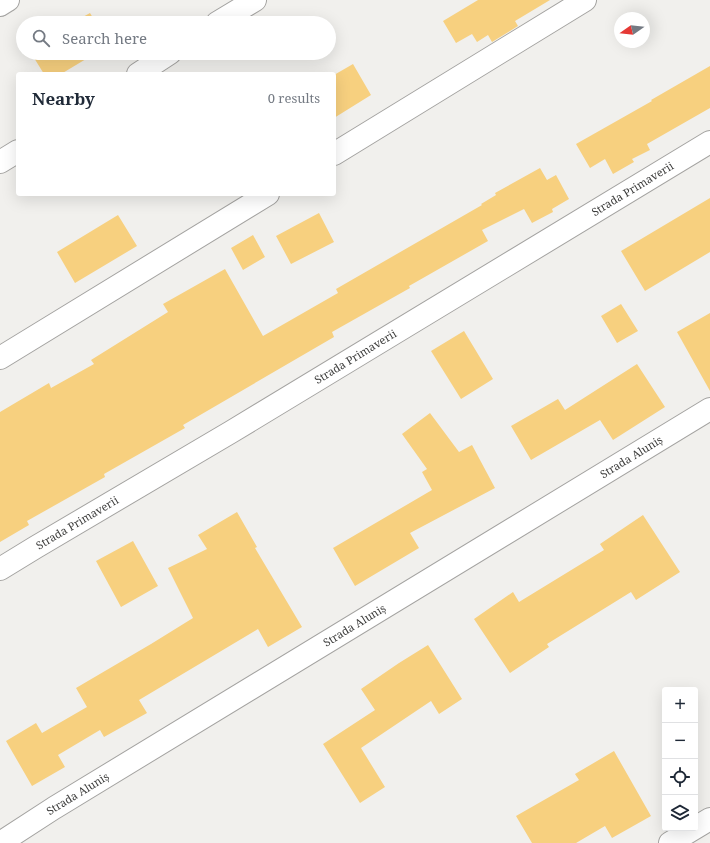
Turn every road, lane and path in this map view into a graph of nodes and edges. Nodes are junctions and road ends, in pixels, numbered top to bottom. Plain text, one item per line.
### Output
1 (8, 0) edge
2 (256, 0) edge
3 (585, 0) edge
4 (0, 5) edge
5 (229, 16) edge
6 (159, 60) edge
7 (141, 72) edge
8 (710, 142) edge
9 (16, 152) edge
10 (336, 153) edge
11 (0, 162) edge
12 (265, 196) edge
13 (0, 358) edge
14 (710, 409) edge
15 (0, 569) edge
16 (710, 819) edge
17 (0, 843) edge
18 (670, 843) edge

1 - 4 street
2 - 5 street
3 - 10 street
6 - 7 street
8 - 15 street, Strada Primaverii
9 - 11 street
12 - 13 street
14 - 17 street, Strada Aluniș
16 - 18 street

